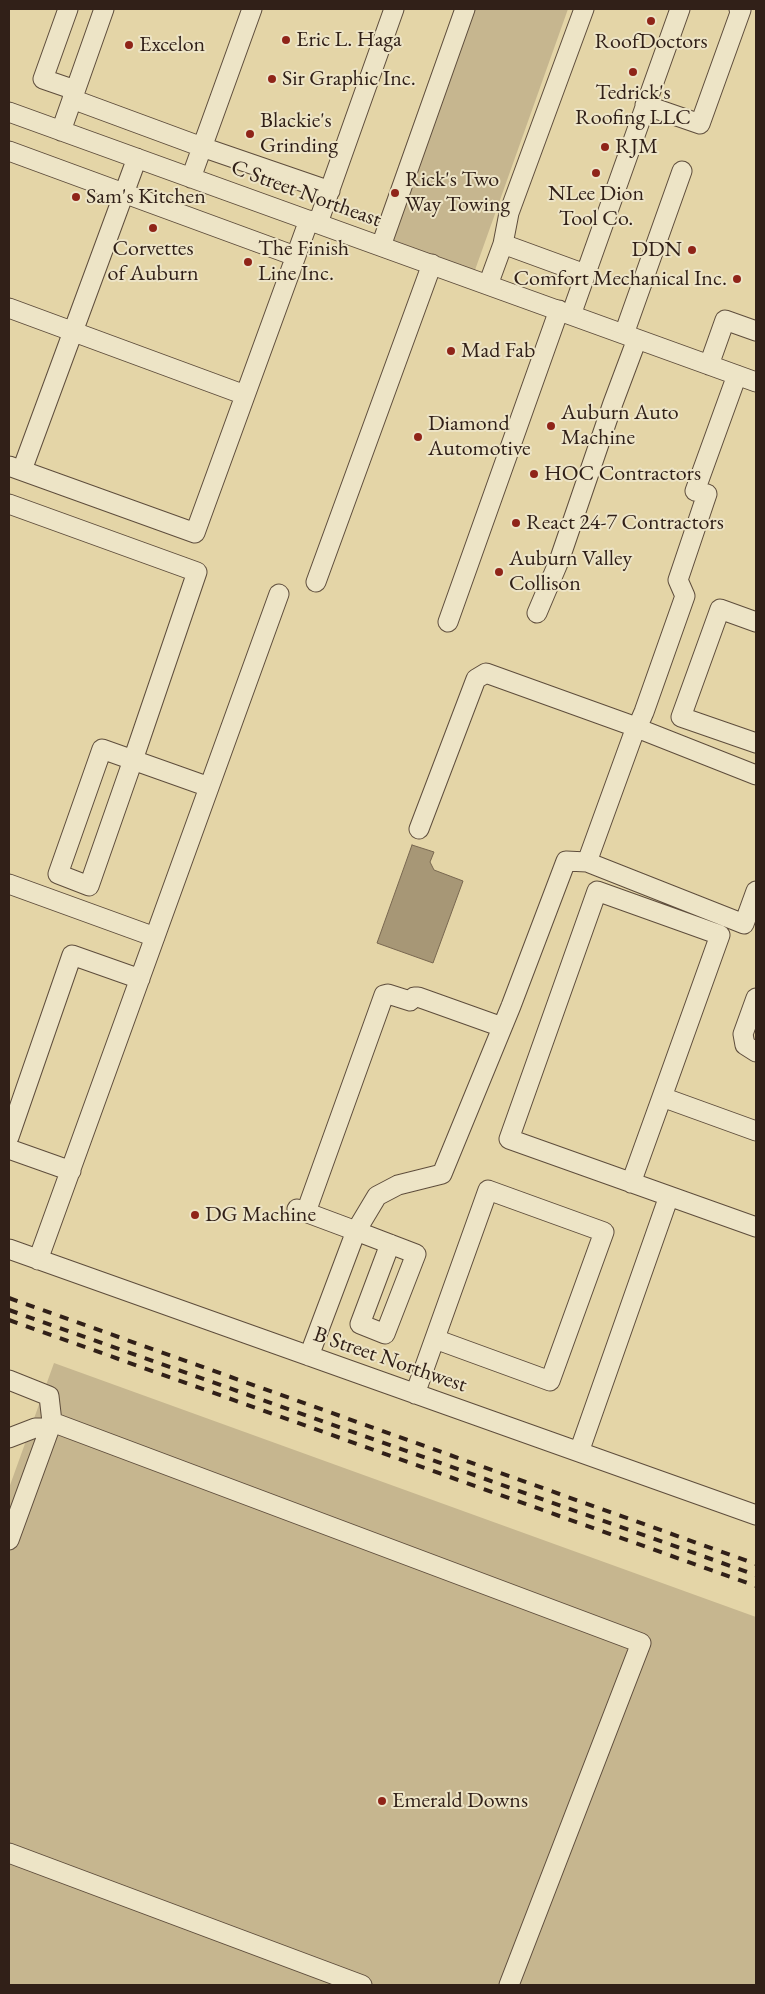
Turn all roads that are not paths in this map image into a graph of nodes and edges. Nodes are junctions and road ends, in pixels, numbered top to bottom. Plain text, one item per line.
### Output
1 (68, 9) edge
2 (104, 9) edge
3 (252, 9) edge
4 (394, 9) edge
5 (465, 9) edge
6 (584, 9) edge
7 (680, 9) edge
8 (739, 9) edge
9 (74, 94) junction
10 (645, 105) junction
11 (9, 112) edge
12 (61, 131) junction
13 (202, 147) junction
14 (9, 151) edge
15 (137, 158) junction
16 (682, 171) dead end
17 (191, 178) junction
18 (330, 191) junction
19 (124, 193) junction
20 (314, 222) junction
21 (503, 244) junction
22 (381, 246) junction
23 (296, 256) junction
24 (432, 264) junction
25 (585, 274) junction
26 (488, 285) junction
27 (9, 308) edge
28 (565, 312) junction
29 (756, 331) edge
30 (73, 332) junction
31 (630, 336) junction
32 (709, 365) junction
33 (737, 375) junction
34 (756, 382) edge
35 (245, 396) junction
36 (15, 468) edge
37 (9, 504) edge
38 (316, 582) dead end
39 (279, 594) dead end
40 (537, 613) dead end
41 (448, 622) dead end
42 (756, 622) edge
43 (637, 728) junction
44 (756, 743) edge
45 (133, 760) junction
46 (756, 775) edge
47 (209, 787) junction
48 (419, 829) dead end
49 (587, 862) junction
50 (9, 884) edge
51 (756, 891) edge
52 (155, 937) junction
53 (140, 979) junction
54 (756, 998) edge
55 (502, 1027) junction
56 (756, 1052) edge
57 (662, 1097) junction
58 (756, 1131) edge
59 (9, 1137) edge
60 (9, 1149) edge
61 (71, 1171) junction
62 (631, 1182) junction
63 (669, 1196) junction
64 (756, 1227) edge
65 (356, 1231) junction
66 (390, 1244) dead end
67 (9, 1249) edge
68 (38, 1260) junction
69 (434, 1339) junction
70 (309, 1356) junction
71 (9, 1380) edge
72 (415, 1394) junction
73 (51, 1425) junction
74 (9, 1438) edge
75 (579, 1452) junction
76 (756, 1515) edge
77 (9, 1540) edge
78 (9, 1854) edge
79 (362, 1985) edge
80 (509, 1985) edge

1 - 9 street
2 - 9 street
3 - 13 street
4 - 18 street
5 - 22 street
6 - 21 street
7 - 10 street
8 - 10 street
9 - 12 street
9 - 13 street
10 - 25 street
11 - 12 street, C Street Northeast
12 - 15 street, C Street Northeast
13 - 17 street
13 - 18 street
14 - 19 street
15 - 17 street, C Street Northeast
15 - 19 street
16 - 31 street
17 - 20 street, C Street Northeast
18 - 20 street
19 - 23 street
19 - 30 street
20 - 22 street, C Street Northeast
20 - 23 street
21 - 25 street
21 - 26 street
22 - 24 street, C Street Northeast
23 - 35 street
24 - 26 street, C Street Northeast
24 - 38 street
25 - 28 street
26 - 28 street, C Street Northeast
27 - 30 street
28 - 31 street, C Street Northeast
28 - 41 street
29 - 32 street
30 - 35 street
30 - 36 street
31 - 32 street, C Street Northeast
31 - 40 street
32 - 33 street, C Street Northeast
33 - 34 street, C Street Northeast
33 - 43 street
35 - 36 street
37 - 45 street
39 - 47 street
42 - 44 street
43 - 46 street
43 - 48 street
43 - 49 street
45 - 45 street
45 - 47 street
47 - 52 street
49 - 51 street
49 - 55 street
50 - 52 street
52 - 53 street
53 - 59 street
53 - 61 street
54 - 56 street
55 - 65 street
55 - 65 street
57 - 58 street
57 - 62 street
57 - 62 street
60 - 61 street
61 - 68 street
62 - 63 street
63 - 64 street
63 - 75 street
65 - 66 street
65 - 70 street
67 - 68 street, B Street Northwest
68 - 70 street, B Street Northwest
69 - 69 street
69 - 72 street
70 - 72 street, B Street Northwest
71 - 73 street
72 - 75 street, B Street Northwest
73 - 74 street
73 - 77 street
73 - 80 street
75 - 76 street, B Street Northwest
78 - 79 street

